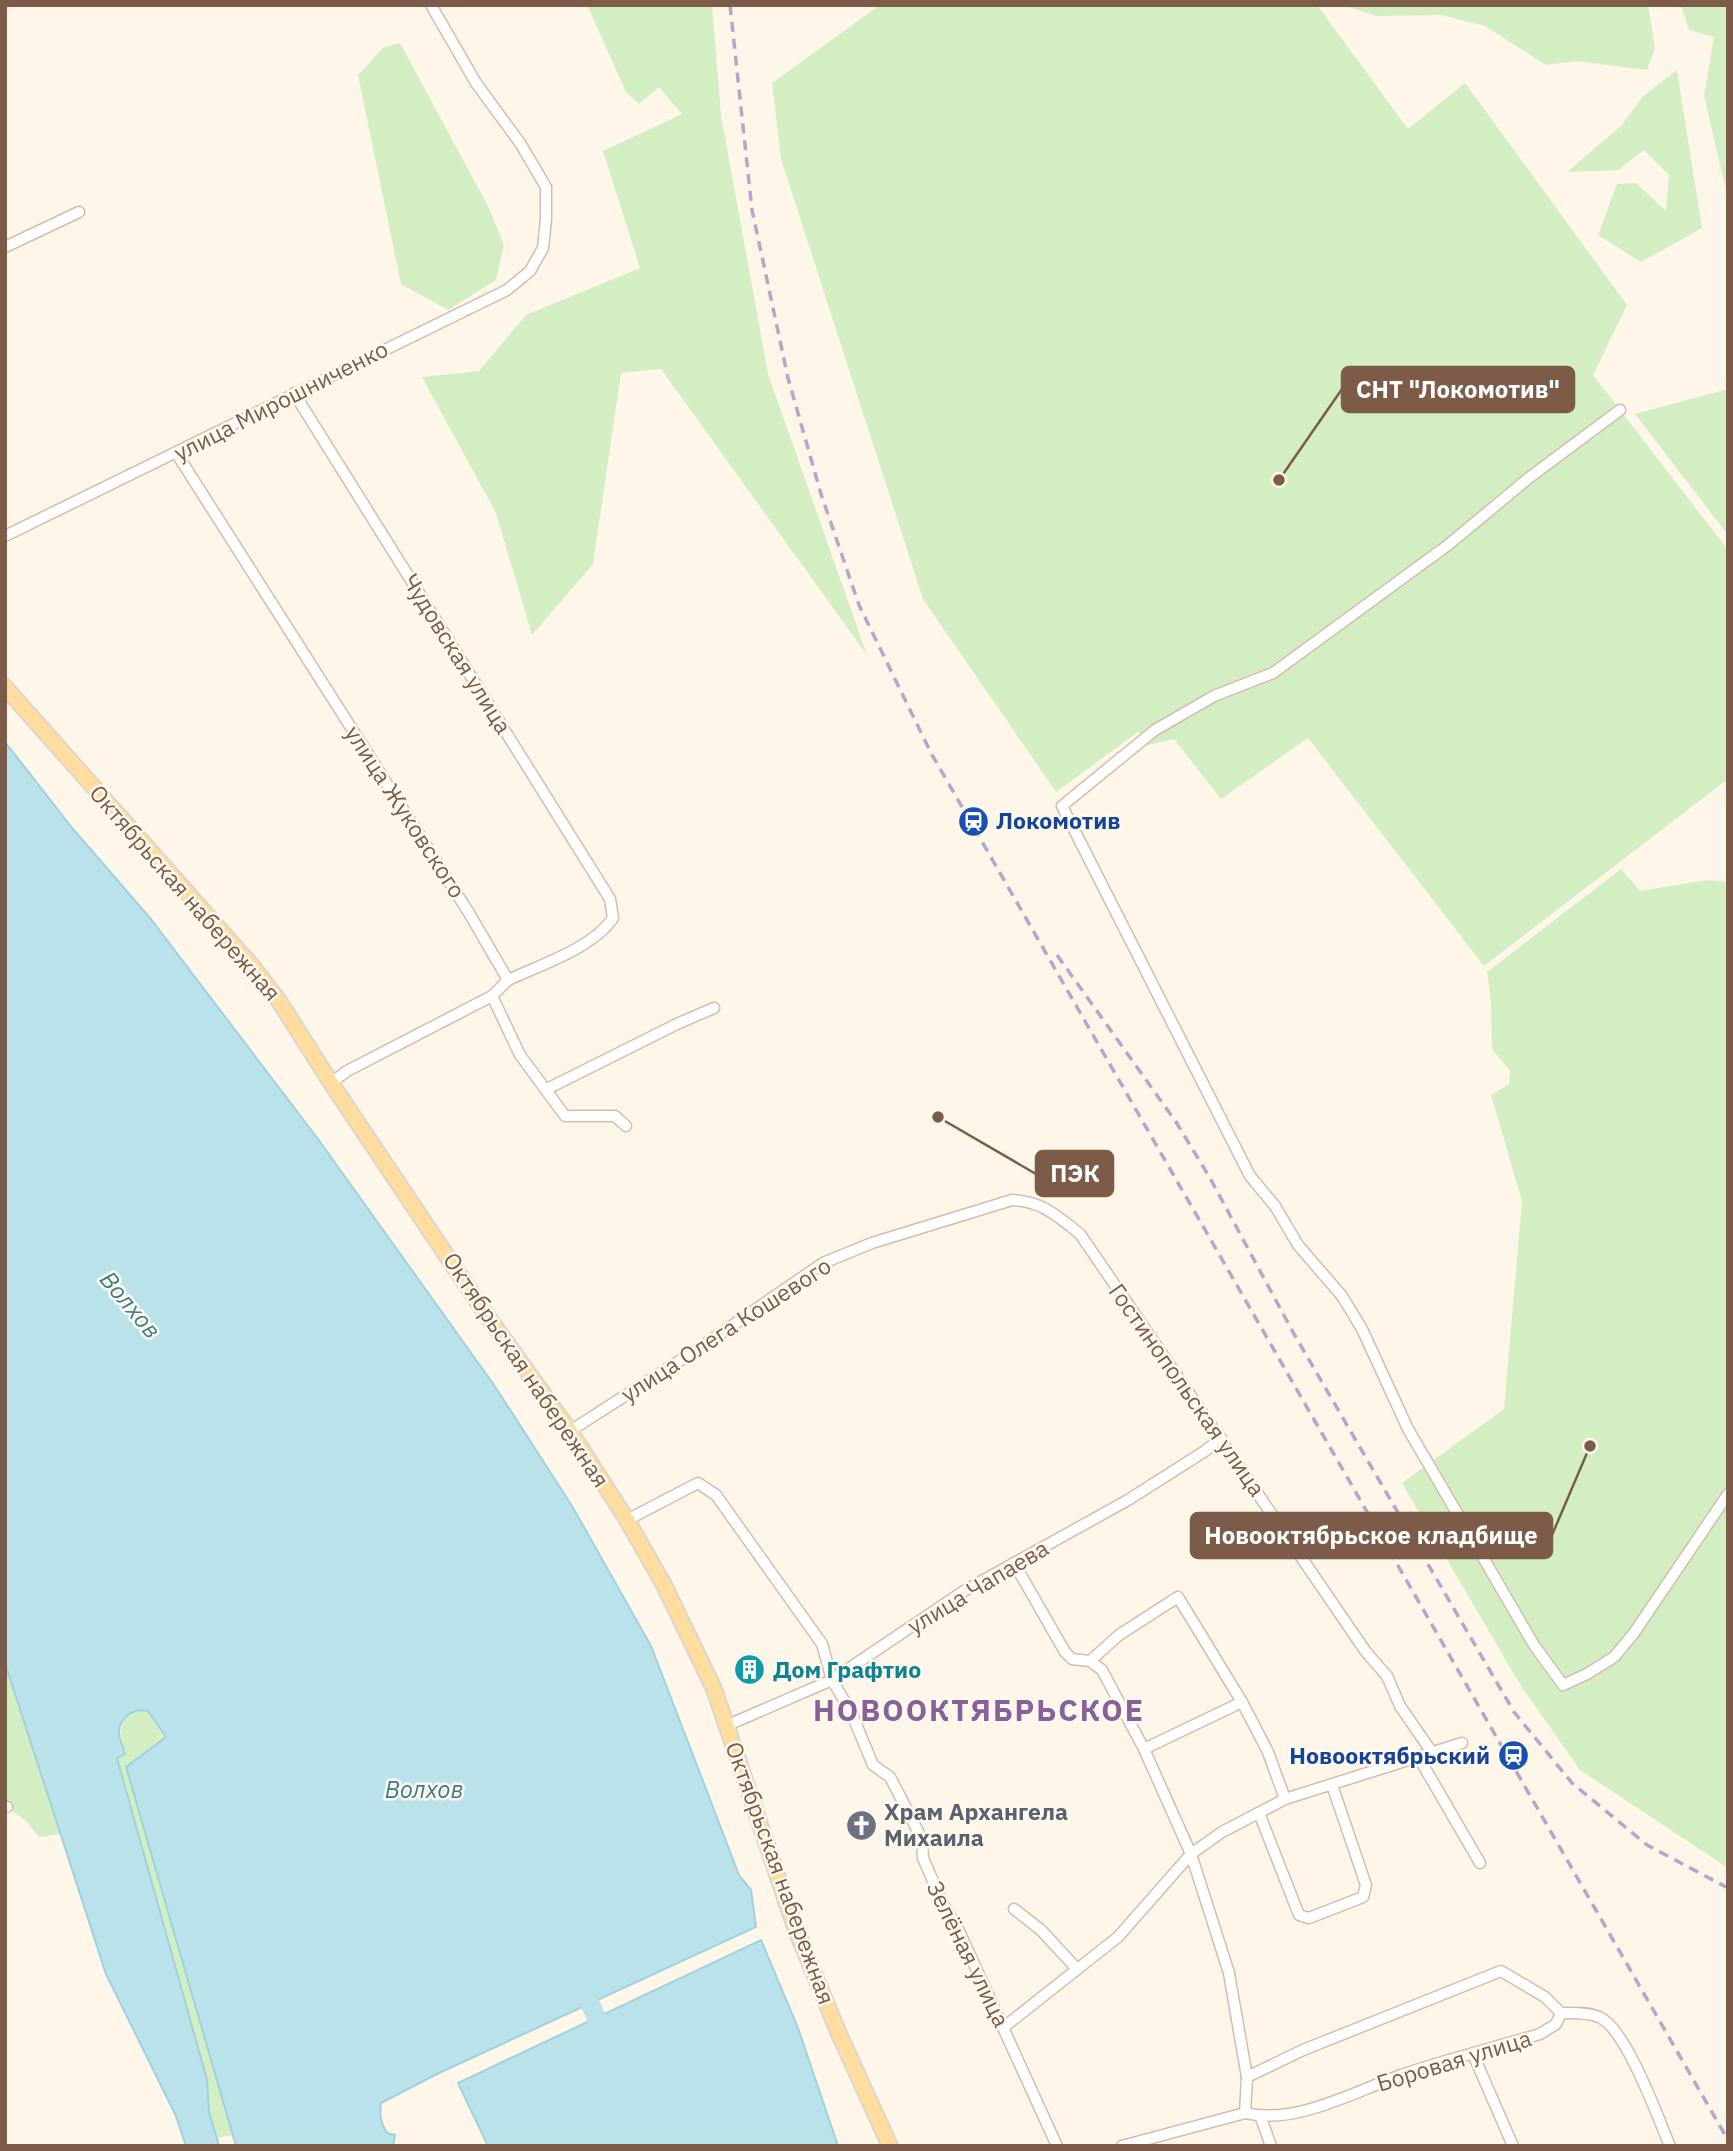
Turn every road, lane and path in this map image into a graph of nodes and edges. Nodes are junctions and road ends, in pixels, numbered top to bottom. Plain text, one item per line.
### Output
1 (431, 5) edge
2 (79, 212) dead end
3 (5, 247) edge
4 (293, 393) junction
5 (1620, 410) dead end
6 (177, 454) junction
7 (5, 536) edge
8 (5, 687) edge
9 (508, 980) junction
10 (492, 996) junction
11 (714, 1008) dead end
12 (331, 1083) junction
13 (547, 1089) junction
14 (626, 1126) dead end
15 (1080, 1234) joint
16 (570, 1431) junction
17 (1221, 1438) junction
18 (1728, 1494) edge
19 (627, 1520) junction
20 (1014, 1563) junction
21 (1090, 1661) junction
22 (832, 1680) junction
23 (1242, 1702) junction
24 (728, 1725) junction
25 (1462, 1743) dead end
26 (1144, 1749) junction
27 (1433, 1754) junction
28 (1419, 1758) junction
29 (1332, 1785) junction
30 (1285, 1799) junction
31 (1259, 1813) junction
32 (1191, 1854) junction
33 (1480, 1863) dead end
34 (1014, 1909) dead end
35 (1077, 1969) junction
36 (1561, 2013) junction
37 (1004, 2027) junction
38 (1473, 2054) junction
39 (1247, 2077) junction
40 (1245, 2113) junction
41 (1261, 2118) junction
42 (890, 2146) edge
43 (1057, 2146) edge
44 (1122, 2146) edge
45 (1271, 2146) edge
46 (1513, 2146) edge
47 (1670, 2146) edge

1 - 4 street, улица Мирошниченко
2 - 3 street
4 - 6 street, улица Мирошниченко
4 - 9 street, Чудовская улица
5 - 18 street
6 - 7 street, улица Мирошниченко
6 - 9 street, улица Жуковского
8 - 12 main road, Октябрьская набережная
9 - 10 street
10 - 12 street
10 - 13 street
11 - 13 street
12 - 16 main road, Октябрьская набережная
13 - 14 street
15 - 16 street, улица Олега Кошевого
15 - 17 street, Гостинопольская улица
16 - 19 main road, Октябрьская набережная
17 - 20 street, улица Чапаева
17 - 27 street, Гостинопольская улица
19 - 22 street, Зелёная улица
19 - 24 main road, Октябрьская набережная
20 - 21 street
20 - 22 street, улица Чапаева
21 - 23 street
21 - 26 street
22 - 24 street, улица Чапаева
22 - 37 street, Зелёная улица
23 - 26 street
23 - 30 street
24 - 42 main road, Октябрьская набережная
25 - 27 street
26 - 32 street
27 - 28 street
28 - 29 street
28 - 33 street
29 - 30 street
29 - 31 street
30 - 31 street
31 - 32 street
32 - 35 street
32 - 39 street
34 - 35 street
35 - 37 street
36 - 38 street, Боровая улица
36 - 39 street, Боровая улица
36 - 47 street
37 - 43 street, Зелёная улица
38 - 41 street, Боровая улица
38 - 46 street
39 - 40 street
40 - 41 street, Боровая улица
40 - 44 street
41 - 45 street

